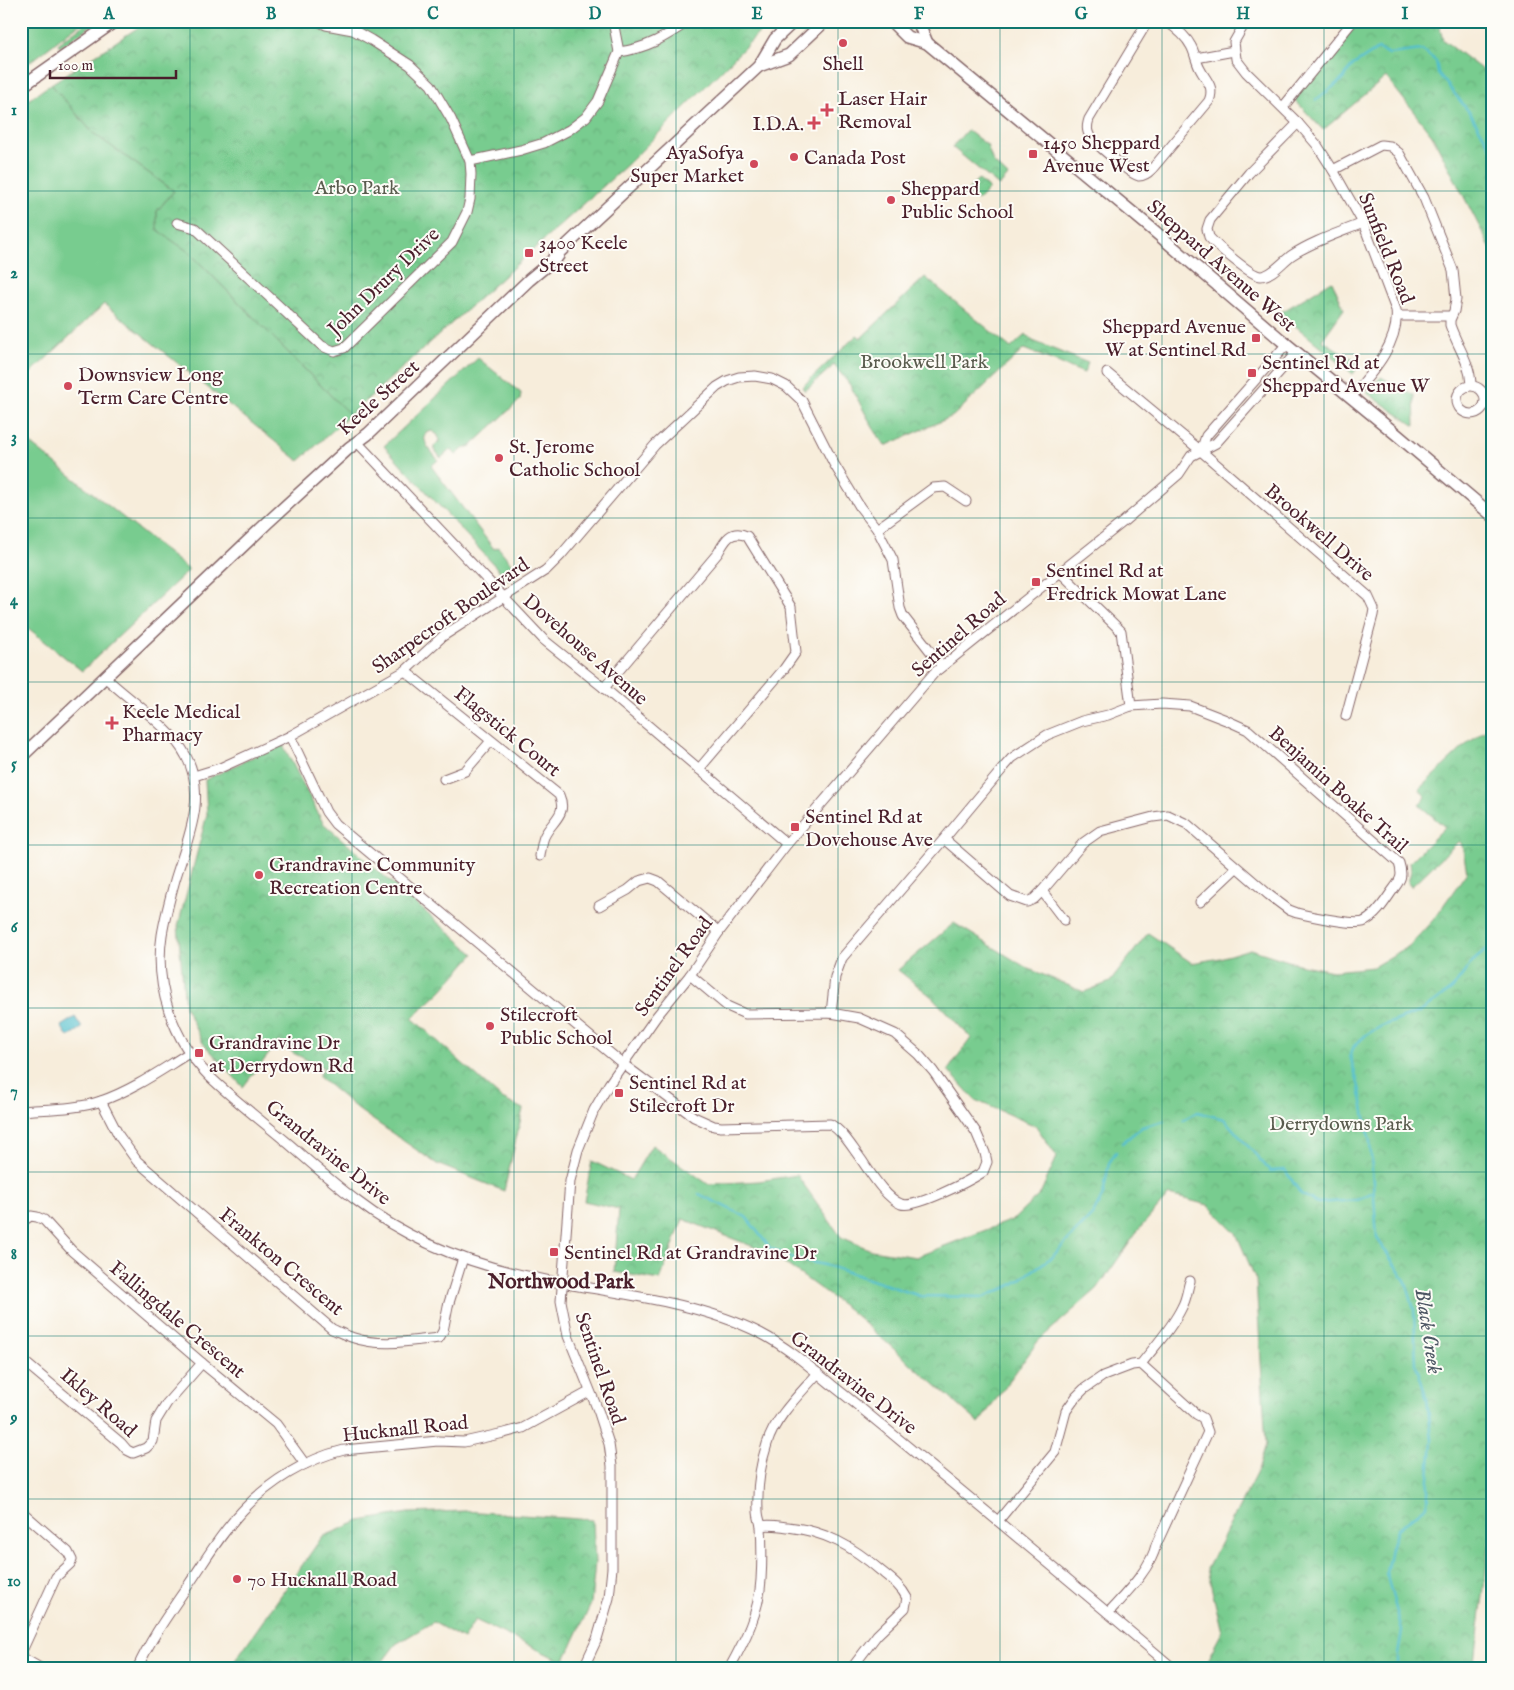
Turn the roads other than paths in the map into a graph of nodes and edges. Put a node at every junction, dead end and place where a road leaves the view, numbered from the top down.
1 (318, 21) edge
2 (613, 21) edge
3 (689, 21) edge
4 (794, 21) edge
5 (825, 21) edge
6 (891, 21) edge
7 (918, 21) edge
8 (1148, 21) edge
9 (1166, 21) edge
10 (1246, 21) edge
11 (1353, 21) edge
12 (114, 23) edge
13 (354, 26) edge
14 (927, 43) junction
15 (1234, 51) junction
16 (619, 52) junction
17 (1196, 58) junction
18 (760, 66) junction
19 (21, 87) edge
20 (1283, 107) junction
21 (1298, 123) junction
22 (470, 161) junction
23 (1333, 170) junction
24 (177, 223) dead end
25 (1362, 224) junction
26 (1397, 316) junction
27 (1451, 316) junction
28 (1286, 345) junction
29 (1296, 353) junction
30 (1107, 374) dead end
31 (1471, 384) dead end
32 (1351, 397) junction
33 (357, 442) junction
34 (1201, 451) junction
35 (966, 501) dead end
36 (1491, 510) edge
37 (877, 529) junction
38 (1060, 571) junction
39 (502, 598) junction
40 (942, 666) junction
41 (405, 671) junction
42 (106, 678) junction
43 (604, 688) junction
44 (1131, 706) junction
45 (1346, 716) dead end
46 (290, 736) junction
47 (491, 741) junction
48 (21, 757) edge
49 (699, 768) junction
50 (194, 776) junction
51 (444, 779) dead end
52 (944, 839) junction
53 (787, 844) junction
54 (540, 856) dead end
55 (1236, 868) junction
56 (1042, 891) junction
57 (1200, 902) dead end
58 (599, 906) dead end
59 (1064, 920) dead end
60 (719, 932) junction
61 (690, 975) junction
62 (831, 1013) junction
63 (189, 1053) junction
64 (623, 1064) junction
65 (101, 1102) junction
66 (21, 1111) edge
67 (21, 1222) edge
68 (463, 1258) junction
69 (1190, 1281) dead end
70 (562, 1282) junction
71 (21, 1359) edge
72 (202, 1363) junction
73 (1141, 1364) junction
74 (818, 1373) junction
75 (589, 1392) junction
76 (305, 1464) junction
77 (21, 1511) edge
78 (998, 1521) junction
79 (761, 1526) junction
80 (1108, 1613) junction
81 (21, 1652) edge
82 (21, 1657) edge
83 (42, 1669) edge
84 (137, 1669) edge
85 (584, 1669) edge
86 (729, 1669) edge
87 (851, 1669) edge
88 (1174, 1669) edge

1 - 13 street, John Drury Drive
2 - 16 street
3 - 16 street
4 - 18 main road
5 - 18 main road
6 - 14 main road, Sheppard Avenue West
7 - 14 main road, Sheppard Avenue West
8 - 17 street
9 - 17 street
10 - 15 street
11 - 20 street
12 - 19 main road
13 - 22 street, John Drury Drive
14 - 28 main road, Sheppard Avenue West
15 - 17 street
15 - 20 street, Sunfield Road
16 - 22 street
18 - 33 main road, Keele Street
20 - 21 street, Sunfield Road
21 - 23 street, Sunfield Road
21 - 25 street
22 - 24 street, John Drury Drive
23 - 25 street, Sunfield Road
23 - 27 street
25 - 26 street, Sunfield Road
26 - 27 street
26 - 32 street, Sunfield Road
27 - 31 street
28 - 29 main road, Sheppard Avenue West
28 - 34 street, Sentinel Road
29 - 32 main road, Sheppard Avenue West
29 - 34 street, Sentinel Road
30 - 34 street, Brookwell Drive
32 - 36 main road, Sheppard Avenue West
33 - 39 street, Dovehouse Avenue
33 - 42 main road, Keele Street
34 - 38 street, Sentinel Road
34 - 45 street, Brookwell Drive
35 - 37 street
37 - 39 street, Sharpecroft Boulevard
37 - 40 street, Sharpecroft Boulevard
38 - 40 street, Sentinel Road
38 - 44 street
39 - 41 street, Sharpecroft Boulevard
39 - 43 street, Dovehouse Avenue
40 - 53 street, Sentinel Road
41 - 46 street, Sharpecroft Boulevard
41 - 47 street, Flagstick Court
42 - 48 main road, Keele Street
42 - 50 street, Grandravine Drive
43 - 49 street, Dovehouse Avenue
43 - 49 street
44 - 52 street, Benjamin Boake Trail
44 - 55 street, Benjamin Boake Trail
46 - 50 street, Sharpecroft Boulevard
46 - 64 street
47 - 51 street
47 - 54 street, Flagstick Court
49 - 53 street, Dovehouse Avenue
50 - 63 street, Grandravine Drive
52 - 56 street, Benjamin Boake Trail
52 - 62 street, Benjamin Boake Trail
53 - 60 street, Sentinel Road
55 - 56 street, Benjamin Boake Trail
55 - 57 street
56 - 59 street
58 - 60 street
60 - 61 street, Sentinel Road
61 - 62 street
61 - 64 street, Sentinel Road
62 - 64 street
63 - 65 street
63 - 68 street, Grandravine Drive
64 - 70 street, Sentinel Road
65 - 66 street
65 - 68 street, Frankton Crescent
67 - 72 street, Fallingdale Crescent
68 - 70 street, Grandravine Drive
69 - 73 street
70 - 74 street, Grandravine Drive
70 - 75 street, Sentinel Road
71 - 72 street, Ikley Road
72 - 76 street, Fallingdale Crescent
73 - 78 street
73 - 80 street
74 - 78 street, Grandravine Drive
74 - 79 street
75 - 76 street, Hucknall Road
75 - 85 street, Sentinel Road
76 - 84 street, Hucknall Road
77 - 81 street
78 - 80 street, Grandravine Drive
79 - 86 street
79 - 87 street
80 - 88 street, Grandravine Drive
82 - 83 street

